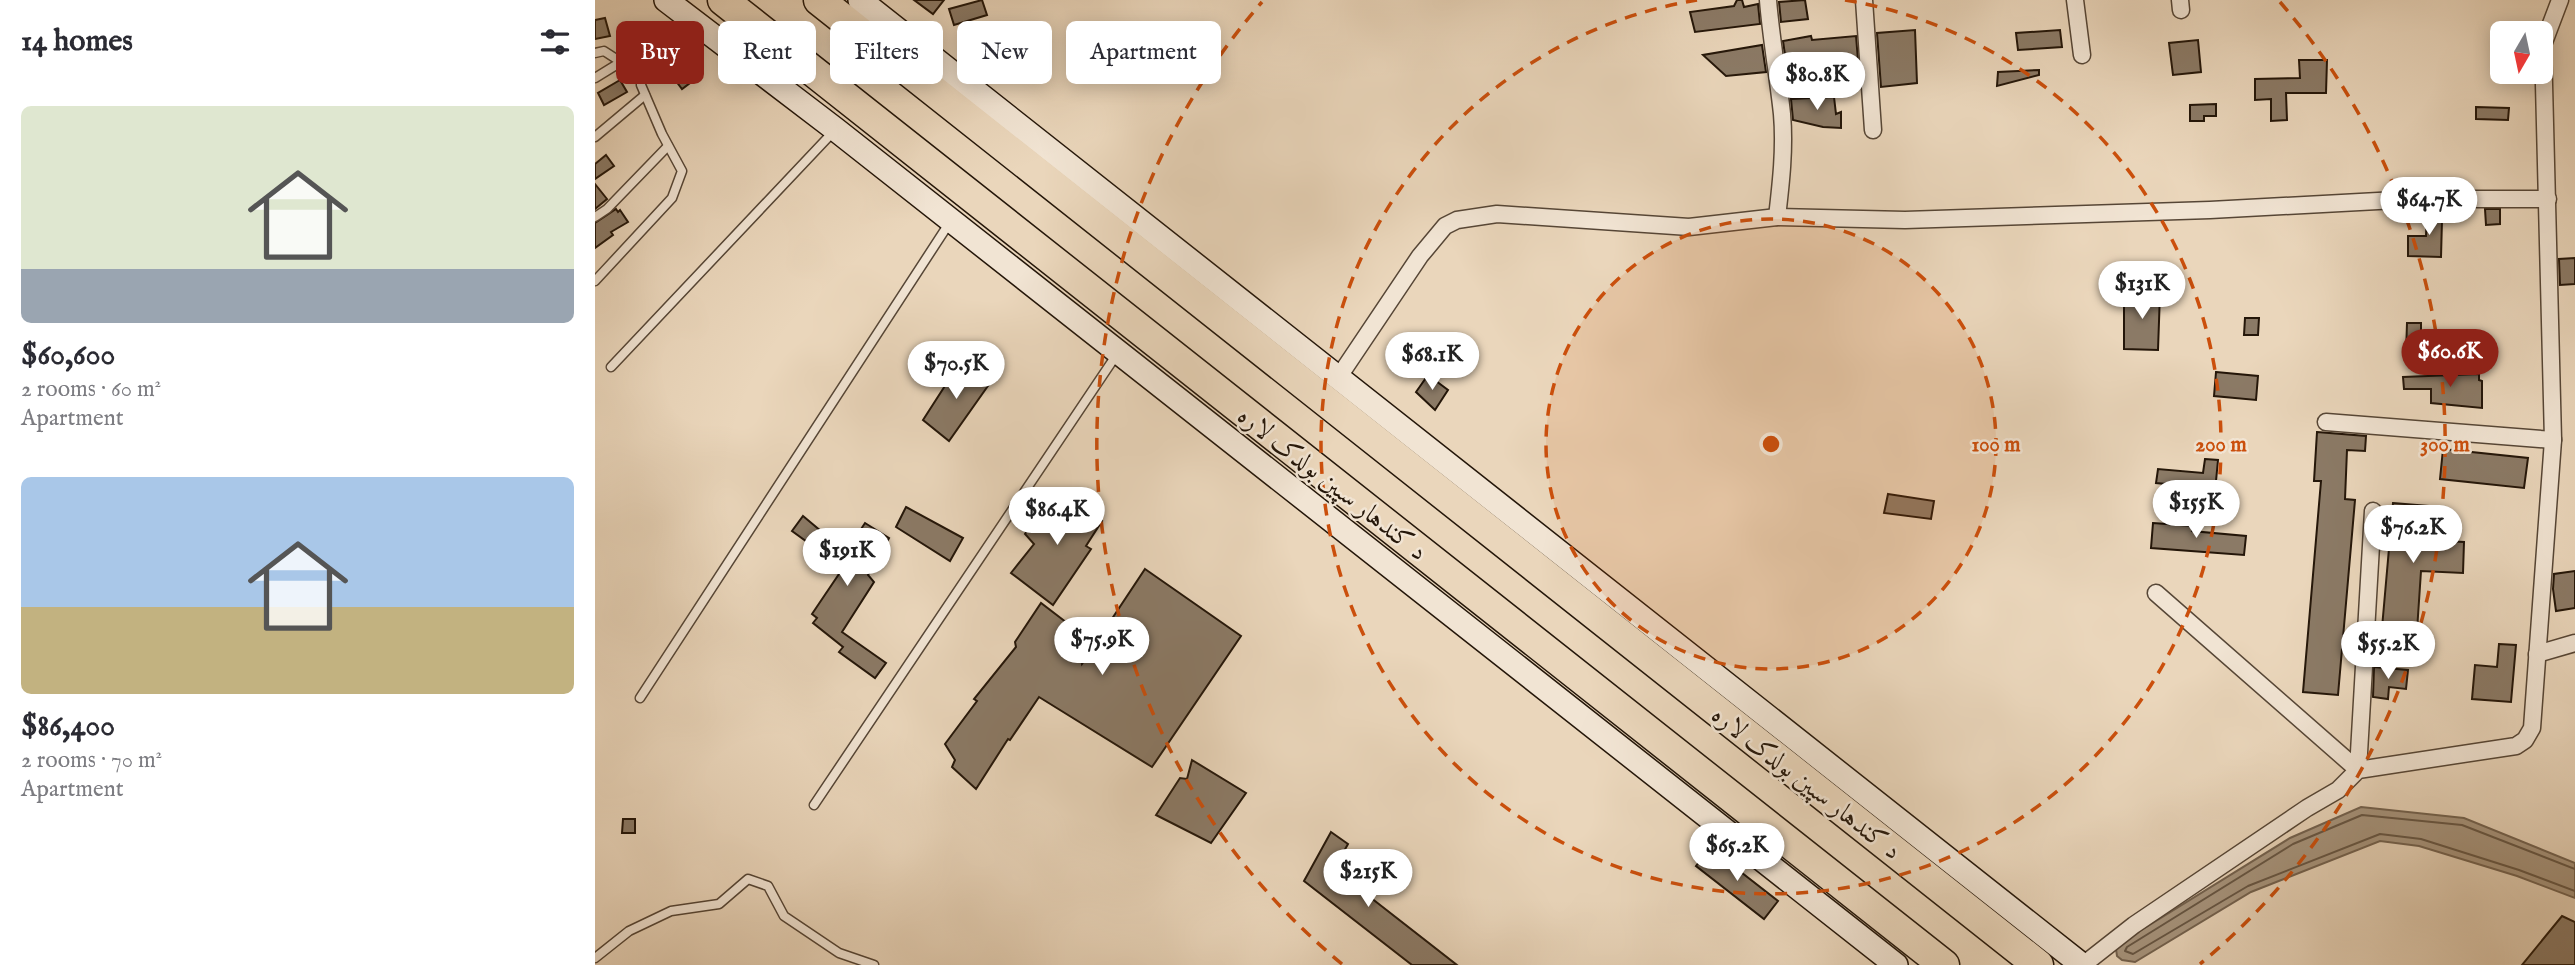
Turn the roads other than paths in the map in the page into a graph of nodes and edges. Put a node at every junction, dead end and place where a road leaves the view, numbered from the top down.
1 (666, 0) edge
2 (723, 0) edge
3 (819, 0) edge
4 (860, 0) edge
5 (1768, 0) edge
6 (1864, 0) edge
7 (2075, 0) edge
8 (2560, 0) edge
9 (692, 21) edge
10 (704, 30) edge
11 (595, 52) edge
12 (2082, 55) dead end
13 (616, 59) edge
14 (616, 65) edge
15 (595, 78) edge
16 (641, 84) edge
17 (645, 95) junction
18 (835, 129) junction
19 (1873, 130) dead end
20 (595, 137) edge
21 (669, 146) junction
22 (2548, 199) junction
23 (595, 217) edge
24 (1777, 217) junction
25 (951, 220) junction
26 (595, 281) edge
27 (1119, 352) junction
28 (611, 367) dead end
29 (1338, 378) junction
30 (2326, 422) dead end
31 (2553, 440) junction
32 (2373, 511) dead end
33 (2156, 593) dead end
34 (2575, 643) edge
35 (2537, 654) junction
36 (640, 698) dead end
37 (2358, 770) junction
38 (814, 805) dead end
39 (595, 958) edge
40 (874, 965) edge
41 (1896, 965) edge
42 (1944, 965) edge
43 (2039, 965) edge
44 (2082, 965) edge

1 - 9 street
2 - 42 highway, د کندهار سپین بولدک لاره
3 - 43 highway, د کندهار سپین بولدک لاره
4 - 29 street
5 - 24 street
6 - 19 street
7 - 12 street
8 - 22 street
10 - 18 street
11 - 13 lane
14 - 15 lane
16 - 17 lane
17 - 20 lane
17 - 21 lane
18 - 25 street
18 - 28 lane
21 - 23 lane
21 - 26 lane
22 - 24 street
22 - 31 street
24 - 29 street
25 - 27 street
25 - 36 lane
27 - 38 lane
27 - 41 street
29 - 44 street
30 - 31 street
31 - 35 street
32 - 37 street
33 - 37 street
34 - 35 street
35 - 37 street
37 - 44 street
39 - 40 lane

